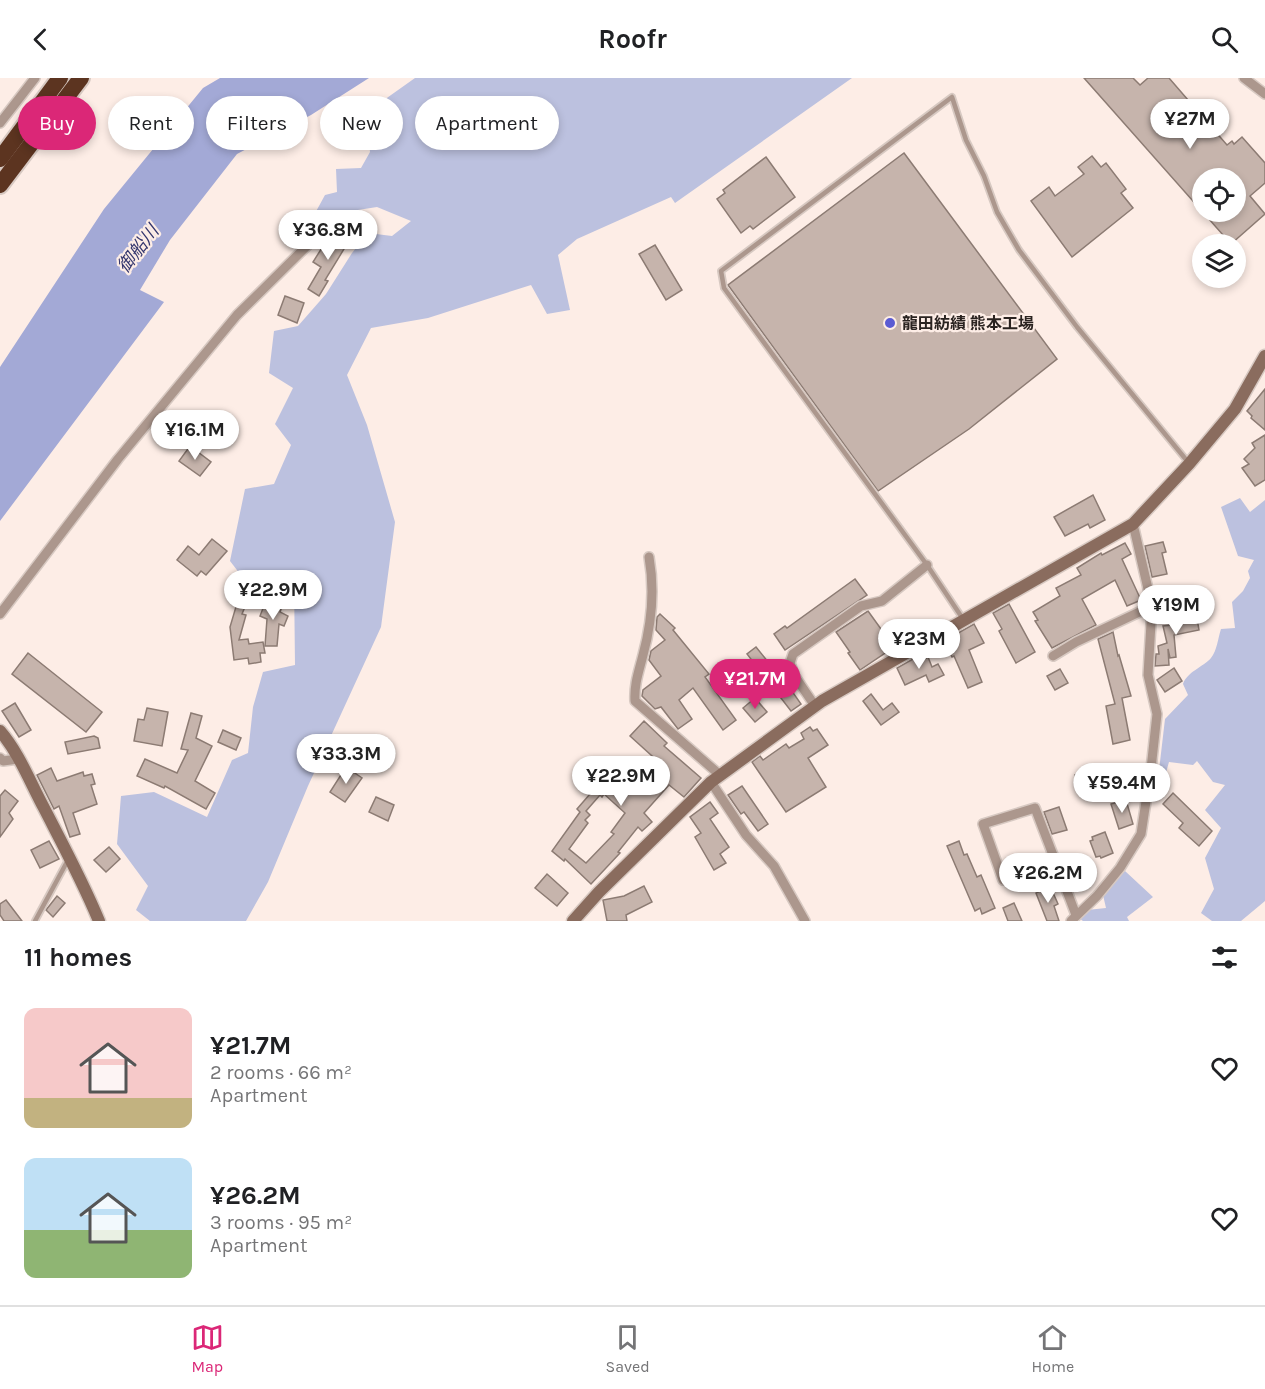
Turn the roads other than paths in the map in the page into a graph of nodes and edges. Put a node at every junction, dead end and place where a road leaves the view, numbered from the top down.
1 (35, 78) edge
2 (60, 78) edge
3 (81, 78) edge
4 (1244, 78) edge
5 (1265, 94) edge
6 (0, 123) edge
7 (0, 159) edge
8 (0, 185) edge
9 (321, 232) dead end
10 (1265, 356) edge
11 (1189, 464) junction
12 (1133, 524) junction
13 (648, 557) dead end
14 (927, 565) junction
15 (1152, 606) junction
16 (0, 614) edge
17 (964, 621) junction
18 (1053, 656) dead end
19 (815, 706) junction
20 (0, 731) edge
21 (0, 758) edge
22 (18, 759) junction
23 (716, 778) junction
24 (69, 858) junction
25 (1003, 880) dead end
26 (1074, 918) edge
27 (35, 921) edge
28 (99, 921) edge
29 (573, 921) edge
30 (805, 921) edge

1 - 6 street
2 - 7 highway
3 - 8 highway
4 - 5 street
9 - 16 street
10 - 11 street
11 - 12 street
11 - 14 lane
12 - 15 street
12 - 17 street
13 - 23 street
14 - 17 lane
14 - 19 street
15 - 18 street
15 - 26 street
17 - 19 street
19 - 23 street
20 - 22 street
21 - 22 street
22 - 24 street
23 - 29 street
23 - 30 street
24 - 27 lane
24 - 28 street
25 - 26 street

